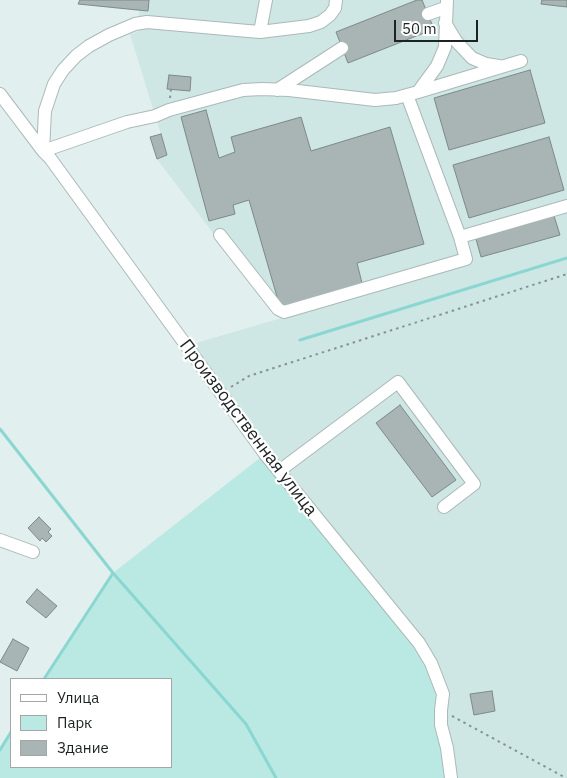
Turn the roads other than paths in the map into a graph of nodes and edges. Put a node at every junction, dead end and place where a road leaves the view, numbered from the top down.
1 (266, 0) edge
2 (336, 0) edge
3 (446, 4) edge
4 (428, 14) dead end
5 (446, 23) junction
6 (260, 32) junction
7 (342, 48) dead end
8 (522, 61) dead end
9 (504, 66) junction
10 (277, 90) junction
11 (412, 93) junction
12 (0, 94) edge
13 (43, 151) junction
14 (567, 206) edge
15 (220, 235) dead end
16 (460, 237) junction
17 (279, 471) junction
18 (444, 506) dead end
19 (0, 540) edge
20 (33, 552) dead end
21 (451, 778) edge

1 - 6 street
2 - 6 street
3 - 4 street
3 - 5 street
5 - 9 street
5 - 11 street
6 - 13 street
7 - 10 street
8 - 9 street
9 - 11 street
10 - 11 street
10 - 13 street
11 - 16 street
12 - 13 street, Производственная улица
13 - 17 street, Производственная улица
14 - 16 street
15 - 16 street
17 - 18 street
17 - 21 street, Производственная улица
19 - 20 street

